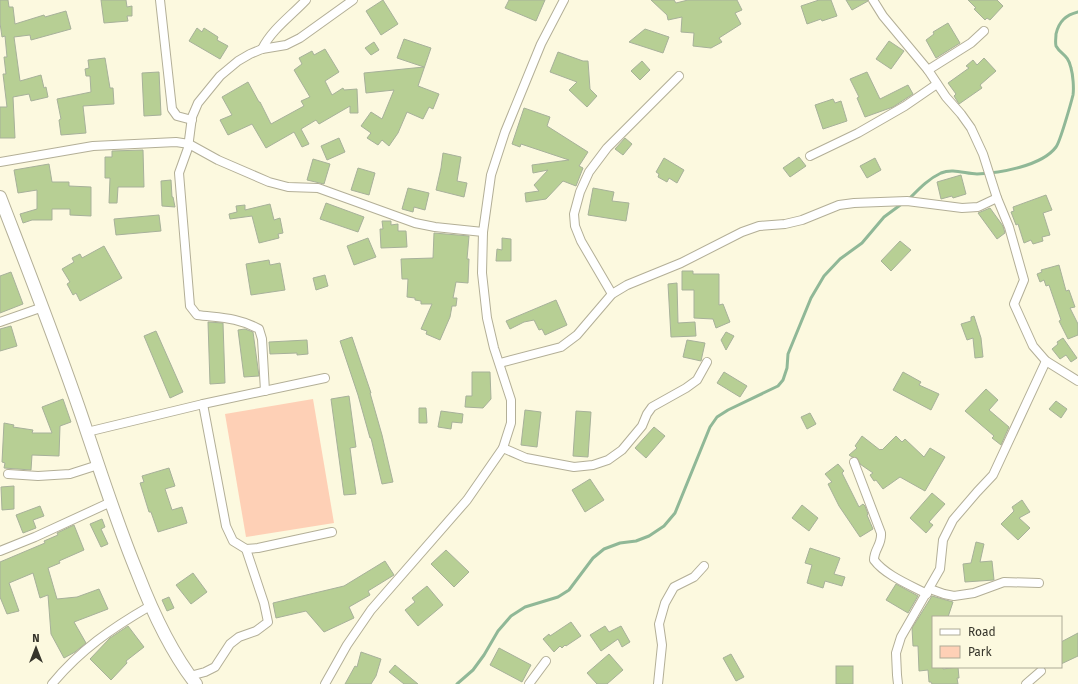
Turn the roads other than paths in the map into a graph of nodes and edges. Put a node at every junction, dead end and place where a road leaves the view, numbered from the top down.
1 (160, 0) edge
2 (306, 0) edge
3 (353, 0) edge
4 (564, 0) edge
5 (873, 0) edge
6 (984, 31) dead end
7 (262, 49) junction
8 (928, 70) junction
9 (679, 76) dead end
10 (937, 84) junction
11 (192, 120) junction
12 (189, 144) junction
13 (810, 156) dead end
14 (0, 162) edge
15 (0, 197) edge
16 (997, 198) junction
17 (483, 232) junction
18 (612, 294) junction
19 (43, 307) junction
20 (0, 322) edge
21 (1046, 360) junction
22 (707, 362) dead end
23 (500, 364) junction
24 (325, 378) dead end
25 (1078, 381) edge
26 (266, 391) junction
27 (203, 404) junction
28 (87, 432) junction
29 (503, 448) junction
30 (854, 462) dead end
31 (98, 465) junction
32 (8, 474) dead end
33 (111, 502) junction
34 (332, 532) dead end
35 (246, 549) junction
36 (0, 551) edge
37 (704, 566) dead end
38 (1039, 583) dead end
39 (928, 591) junction
40 (150, 606) junction
41 (546, 661) dead end
42 (1041, 671) dead end
43 (193, 680) edge
44 (52, 684) edge
45 (324, 684) edge
46 (529, 684) edge
47 (658, 684) edge
48 (898, 684) edge
49 (1026, 684) edge

1 - 11 street
2 - 7 street
3 - 7 street
4 - 17 street
5 - 8 street
6 - 8 street
7 - 11 street
8 - 10 street
9 - 18 street
10 - 13 street
10 - 16 street
11 - 12 street
12 - 14 street
12 - 17 street
12 - 26 street
15 - 19 street
16 - 18 street
16 - 21 street
17 - 23 street
18 - 23 street
19 - 20 street
19 - 28 street
21 - 25 street
21 - 39 street
22 - 29 street
23 - 29 street
24 - 26 street
26 - 27 street
27 - 28 street
27 - 35 street
28 - 31 street
29 - 45 street
30 - 39 street
31 - 32 street
31 - 33 street
33 - 36 street
33 - 40 street
34 - 35 street
35 - 43 street
37 - 47 street
38 - 39 street
39 - 48 street
40 - 43 street
40 - 44 street
41 - 46 street
42 - 49 street

